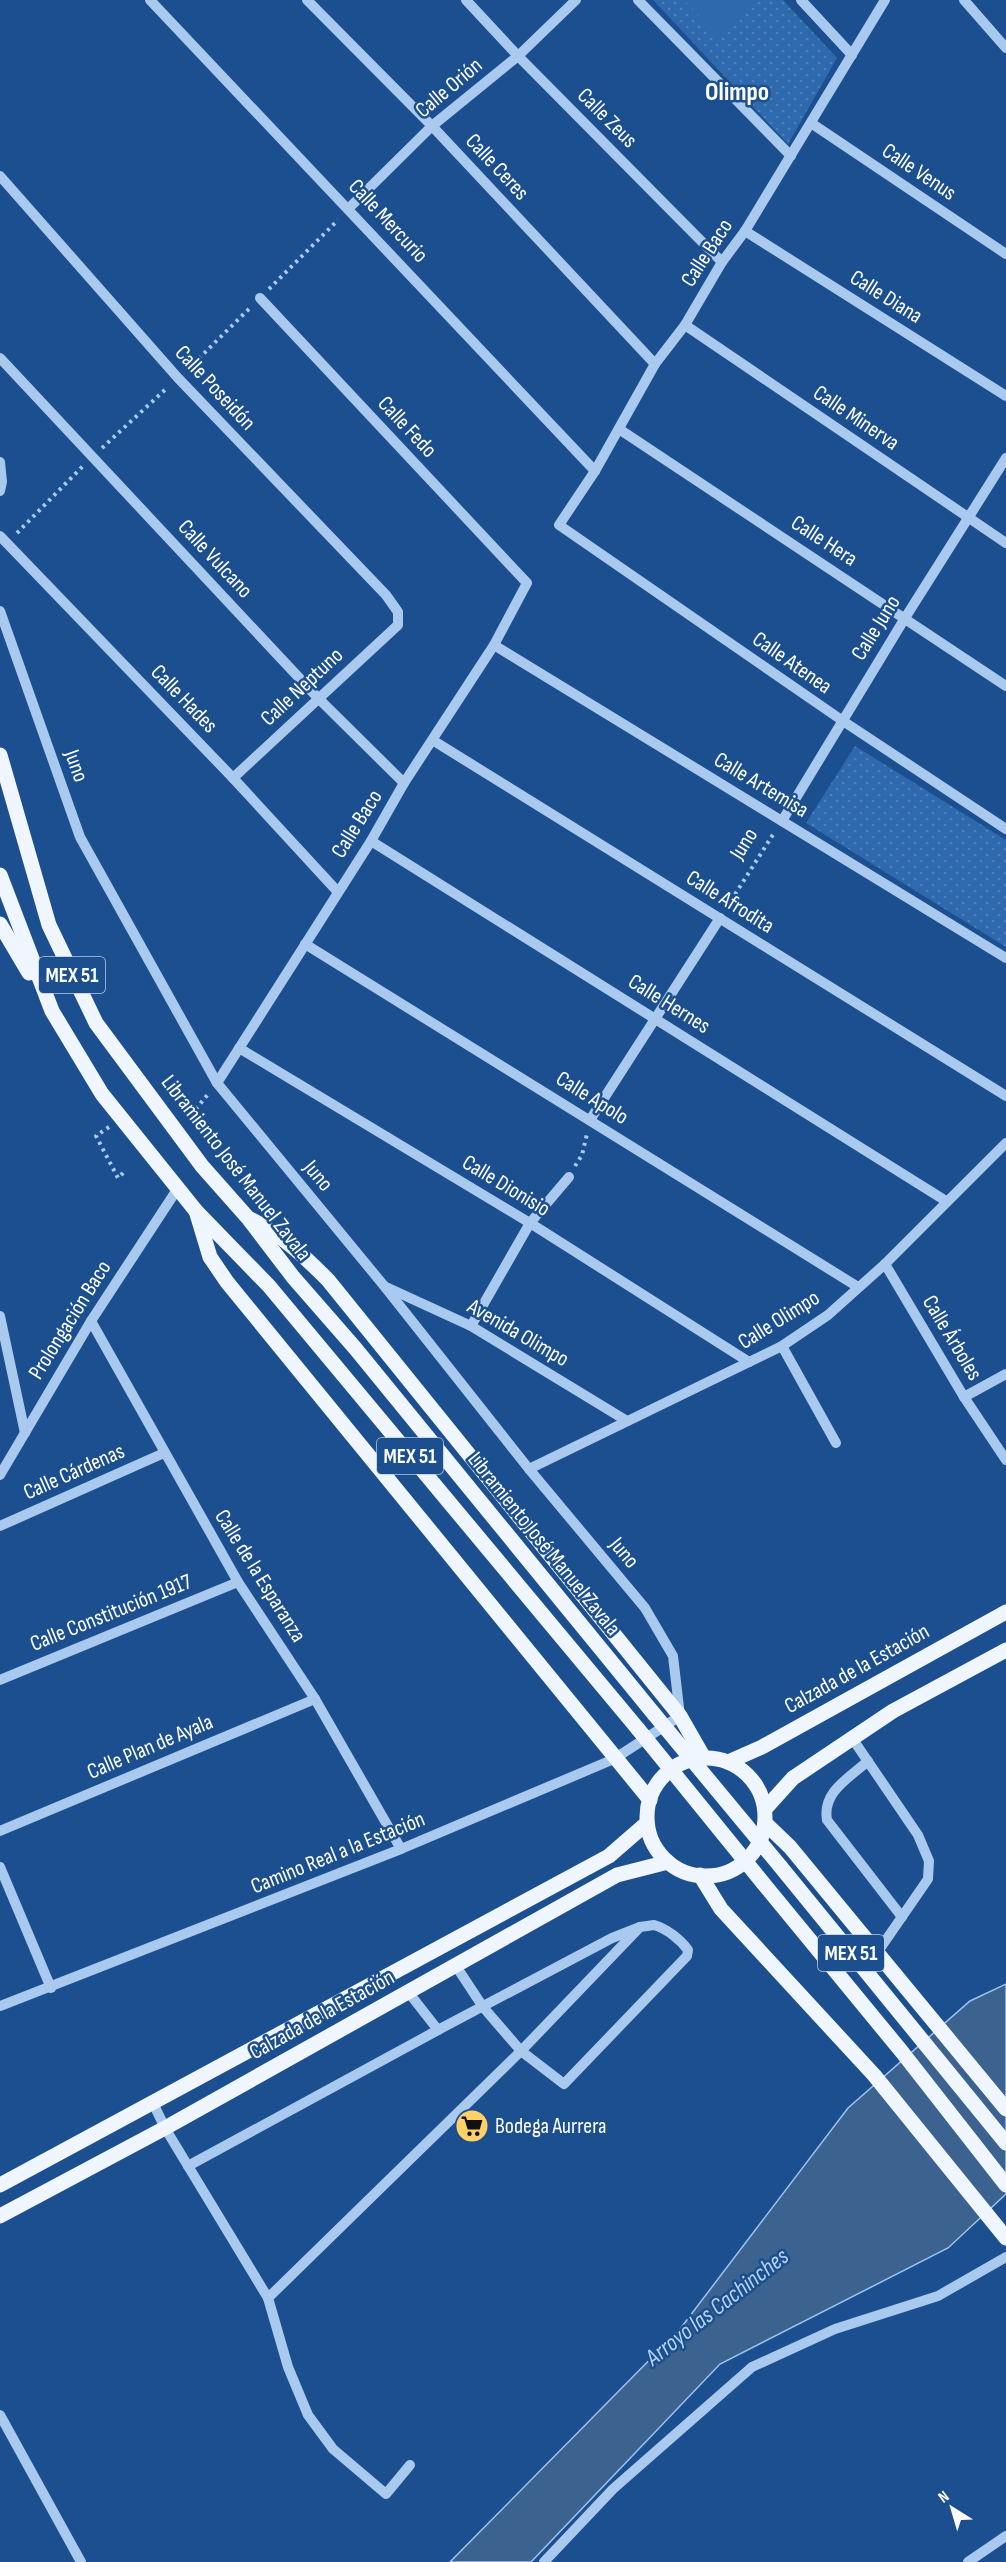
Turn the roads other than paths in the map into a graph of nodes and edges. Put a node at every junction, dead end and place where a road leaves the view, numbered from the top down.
1 (150, 0) edge
2 (307, 0) edge
3 (466, 0) edge
4 (576, 0) edge
5 (638, 0) edge
6 (801, 0) edge
7 (885, 0) edge
8 (964, 0) edge
9 (1006, 48) edge
10 (852, 54) junction
11 (518, 56) junction
12 (811, 123) junction
13 (432, 126) junction
14 (791, 156) junction
15 (0, 176) edge
16 (349, 208) junction
17 (746, 231) junction
18 (1006, 254) edge
19 (722, 262) junction
20 (260, 298) dead end
21 (685, 325) junction
22 (0, 358) edge
23 (655, 364) junction
24 (1006, 396) edge
25 (619, 429) junction
26 (1006, 458) edge
27 (0, 462) edge
28 (595, 471) junction
29 (0, 491) edge
30 (969, 518) junction
31 (559, 525) joint
32 (0, 536) edge
33 (1006, 543) edge
34 (527, 583) joint
35 (0, 611) edge
36 (905, 618) junction
37 (398, 625) joint
38 (494, 645) junction
39 (1006, 686) edge
40 (318, 698) junction
41 (843, 721) junction
42 (434, 741) junction
43 (0, 755) edge
44 (233, 778) junction
45 (404, 783) junction
46 (782, 820) junction
47 (1006, 829) edge
48 (371, 841) junction
49 (0, 875) edge
50 (337, 891) junction
51 (720, 918) junction
52 (0, 924) edge
53 (305, 944) junction
54 (1006, 958) edge
55 (52, 1011) junction
56 (655, 1018) junction
57 (239, 1048) junction
58 (217, 1083) junction
59 (1006, 1096) edge
60 (590, 1120) junction
61 (1006, 1143) edge
62 (569, 1177) road end
63 (177, 1188) junction
64 (946, 1201) junction
65 (196, 1211) junction
66 (248, 1218) junction
67 (530, 1223) junction
68 (885, 1264) junction
69 (385, 1287) junction
70 (858, 1287) junction
71 (0, 1316) edge
72 (91, 1321) junction
73 (471, 1326) junction
74 (782, 1346) junction
75 (749, 1362) junction
76 (1006, 1374) edge
77 (964, 1397) junction
78 (627, 1421) junction
79 (25, 1433) junction
80 (836, 1443) dead end
81 (164, 1453) junction
82 (1006, 1460) edge
83 (530, 1470) junction
84 (0, 1475) edge
85 (0, 1526) edge
86 (238, 1582) junction
87 (1006, 1612) edge
88 (1006, 1650) edge
89 (0, 1680) edge
90 (315, 1699) junction
91 (680, 1716) junction
92 (852, 1738) junction
93 (704, 1758) junction
94 (615, 1759) junction
95 (868, 1761) junction
96 (728, 1762) junction
97 (650, 1800) junction
98 (765, 1816) junction
99 (647, 1823) junction
100 (0, 1831) edge
101 (401, 1849) junction
102 (668, 1862) junction
103 (0, 1867) edge
104 (700, 1875) junction
105 (902, 1917) junction
106 (640, 1927) junction
107 (877, 1953) junction
108 (456, 1966) junction
109 (51, 1988) junction
110 (409, 1993) junction
111 (0, 2006) edge
112 (483, 2007) junction
113 (438, 2030) junction
114 (521, 2051) junction
115 (153, 2103) junction
116 (1006, 2109) edge
117 (165, 2128) junction
118 (1006, 2143) edge
119 (188, 2166) junction
120 (0, 2185) edge
121 (1006, 2185) edge
122 (0, 2216) edge
123 (1002, 2232) edge
124 (1006, 2257) edge
125 (268, 2298) junction
126 (0, 2415) edge
127 (410, 2465) dead end
128 (1006, 2536) edge
129 (81, 2562) edge
130 (544, 2562) edge
131 (968, 2562) edge

1 - 16 street, Calle Mercurio
2 - 13 street, Calle Ceres
3 - 11 street, Calle Zeus
4 - 11 street, Calle Orión
5 - 14 street
6 - 10 street
7 - 10 street, Calle Baco
8 - 9 street
10 - 12 street, Calle Baco
11 - 13 street, Calle Orión
11 - 19 street, Calle Zeus
12 - 14 street, Calle Baco
12 - 18 street, Calle Venus
13 - 16 street, Calle Orión
13 - 23 street, Calle Ceres
14 - 17 street, Calle Baco
15 - 37 street, Calle Poseidón
16 - 28 street, Calle Mercurio
17 - 19 street, Calle Baco
17 - 24 street, Calle Diana
19 - 21 street, Calle Baco
20 - 34 street, Calle Fedo
21 - 23 street, Calle Baco
21 - 30 street, Calle Minerva
22 - 40 street, Calle Vulcano
23 - 25 street, Calle Baco
25 - 28 street, Calle Baco
25 - 36 street, Calle Hera
26 - 30 street, Calle Juno
27 - 29 street
28 - 31 street, Calle Baco
30 - 33 street, Calle Minerva
30 - 36 street, Calle Juno
31 - 41 street, Calle Atenea
32 - 44 street, Calle Hades
34 - 38 street, Calle Baco
35 - 58 street, Juno
36 - 39 street, Calle Hera
36 - 41 street, Calle Juno
37 - 40 street, Calle Neptuno
38 - 42 street, Calle Baco
38 - 46 street, Calle Artemisa
40 - 44 street, Calle Neptuno
40 - 45 street, Calle Vulcano
41 - 46 street, Calle Juno
41 - 47 street, Calle Atenea
42 - 45 street, Calle Baco
42 - 51 street, Calle Afrodita
43 - 66 main road, Libramiento José Manuel Zavala / MEX 51
44 - 50 street, Calle Hades
45 - 48 street, Calle Baco
46 - 54 street, Calle Artemisa
48 - 50 street, Calle Baco
48 - 56 street, Calle Hernes
49 - 55 main road, Libramiento José Manuel Zavala / MEX 51
50 - 53 street, Calle Baco
51 - 56 street
51 - 59 street, Calle Afrodita
52 - 55 main road
53 - 57 street, Calle Baco
53 - 60 street, Calle Apolo
55 - 63 main road, Libramiento José Manuel Zavala / MEX 51
56 - 60 street
56 - 64 street, Calle Hernes
57 - 58 street, Calle Baco
57 - 67 street, Calle Dionisio
58 - 69 street, Juno
60 - 70 street, Calle Apolo
61 - 64 street, Calle Olimpo
62 - 67 street
63 - 65 main road, Libramiento José Manuel Zavala / MEX 51
63 - 72 street, Prolongación Baco
64 - 68 street, Calle Olimpo
65 - 94 main road
65 - 121 main road, Libramiento José Manuel Zavala / MEX 51, bridge
66 - 91 main road
66 - 118 main road, Libramiento José Manuel Zavala / MEX 51, bridge
67 - 73 street
67 - 75 street, Calle Dionisio
68 - 70 street, Calle Olimpo
68 - 77 street, Calle Árboles
69 - 73 street, Avenida Olimpo
69 - 83 street, Juno
70 - 74 street, Calle Olimpo
71 - 79 street
72 - 79 street, Prolongación Baco
72 - 81 street, Calle de la Esparanza
73 - 78 street, Avenida Olimpo
74 - 75 street, Calle Olimpo
74 - 80 street
75 - 78 street, Calle Olimpo
76 - 77 street
77 - 82 street, Calle Árboles
78 - 83 street, Calle Olimpo
79 - 84 street, Prolongación Baco
81 - 85 street, Calle Cárdenas
81 - 86 street, Calle de la Esparanza
83 - 91 street, Juno
86 - 89 street, Calle Constitución 1917
86 - 90 street, Calle de la Esparanza
87 - 96 main road, Calzada de la Estación
88 - 92 main road
90 - 100 street, Calle Plan de Ayala
90 - 101 street, Calle de la Esparanza
91 - 93 main road
91 - 94 street, Camino Real a la Estación
92 - 95 street
92 - 98 main road
93 - 96 main road
93 - 97 main road
94 - 97 main road
94 - 101 street, Camino Real a la Estación
95 - 105 street
95 - 105 street
96 - 98 main road
97 - 99 main road
98 - 104 main road
98 - 107 main road
99 - 102 main road
99 - 115 main road, Calzada de la Estación
101 - 109 street, Camino Real a la Estación
102 - 104 main road
102 - 108 main road, Calzada de la Estación
103 - 109 street
104 - 123 main road
105 - 107 street
106 - 112 street
106 - 114 street
106 - 114 street
107 - 116 main road
108 - 110 main road, Calzada de la Estación
108 - 112 street
109 - 111 street, Camino Real a la Estación
110 - 113 street
110 - 117 main road, Calzada de la Estación
112 - 113 street
112 - 114 street
113 - 119 street
114 - 125 street
115 - 117 street
115 - 120 main road, Calzada de la Estación
117 - 119 street
117 - 122 main road, Calzada de la Estación
119 - 125 street
124 - 130 street
125 - 127 street
126 - 129 street
128 - 131 street

